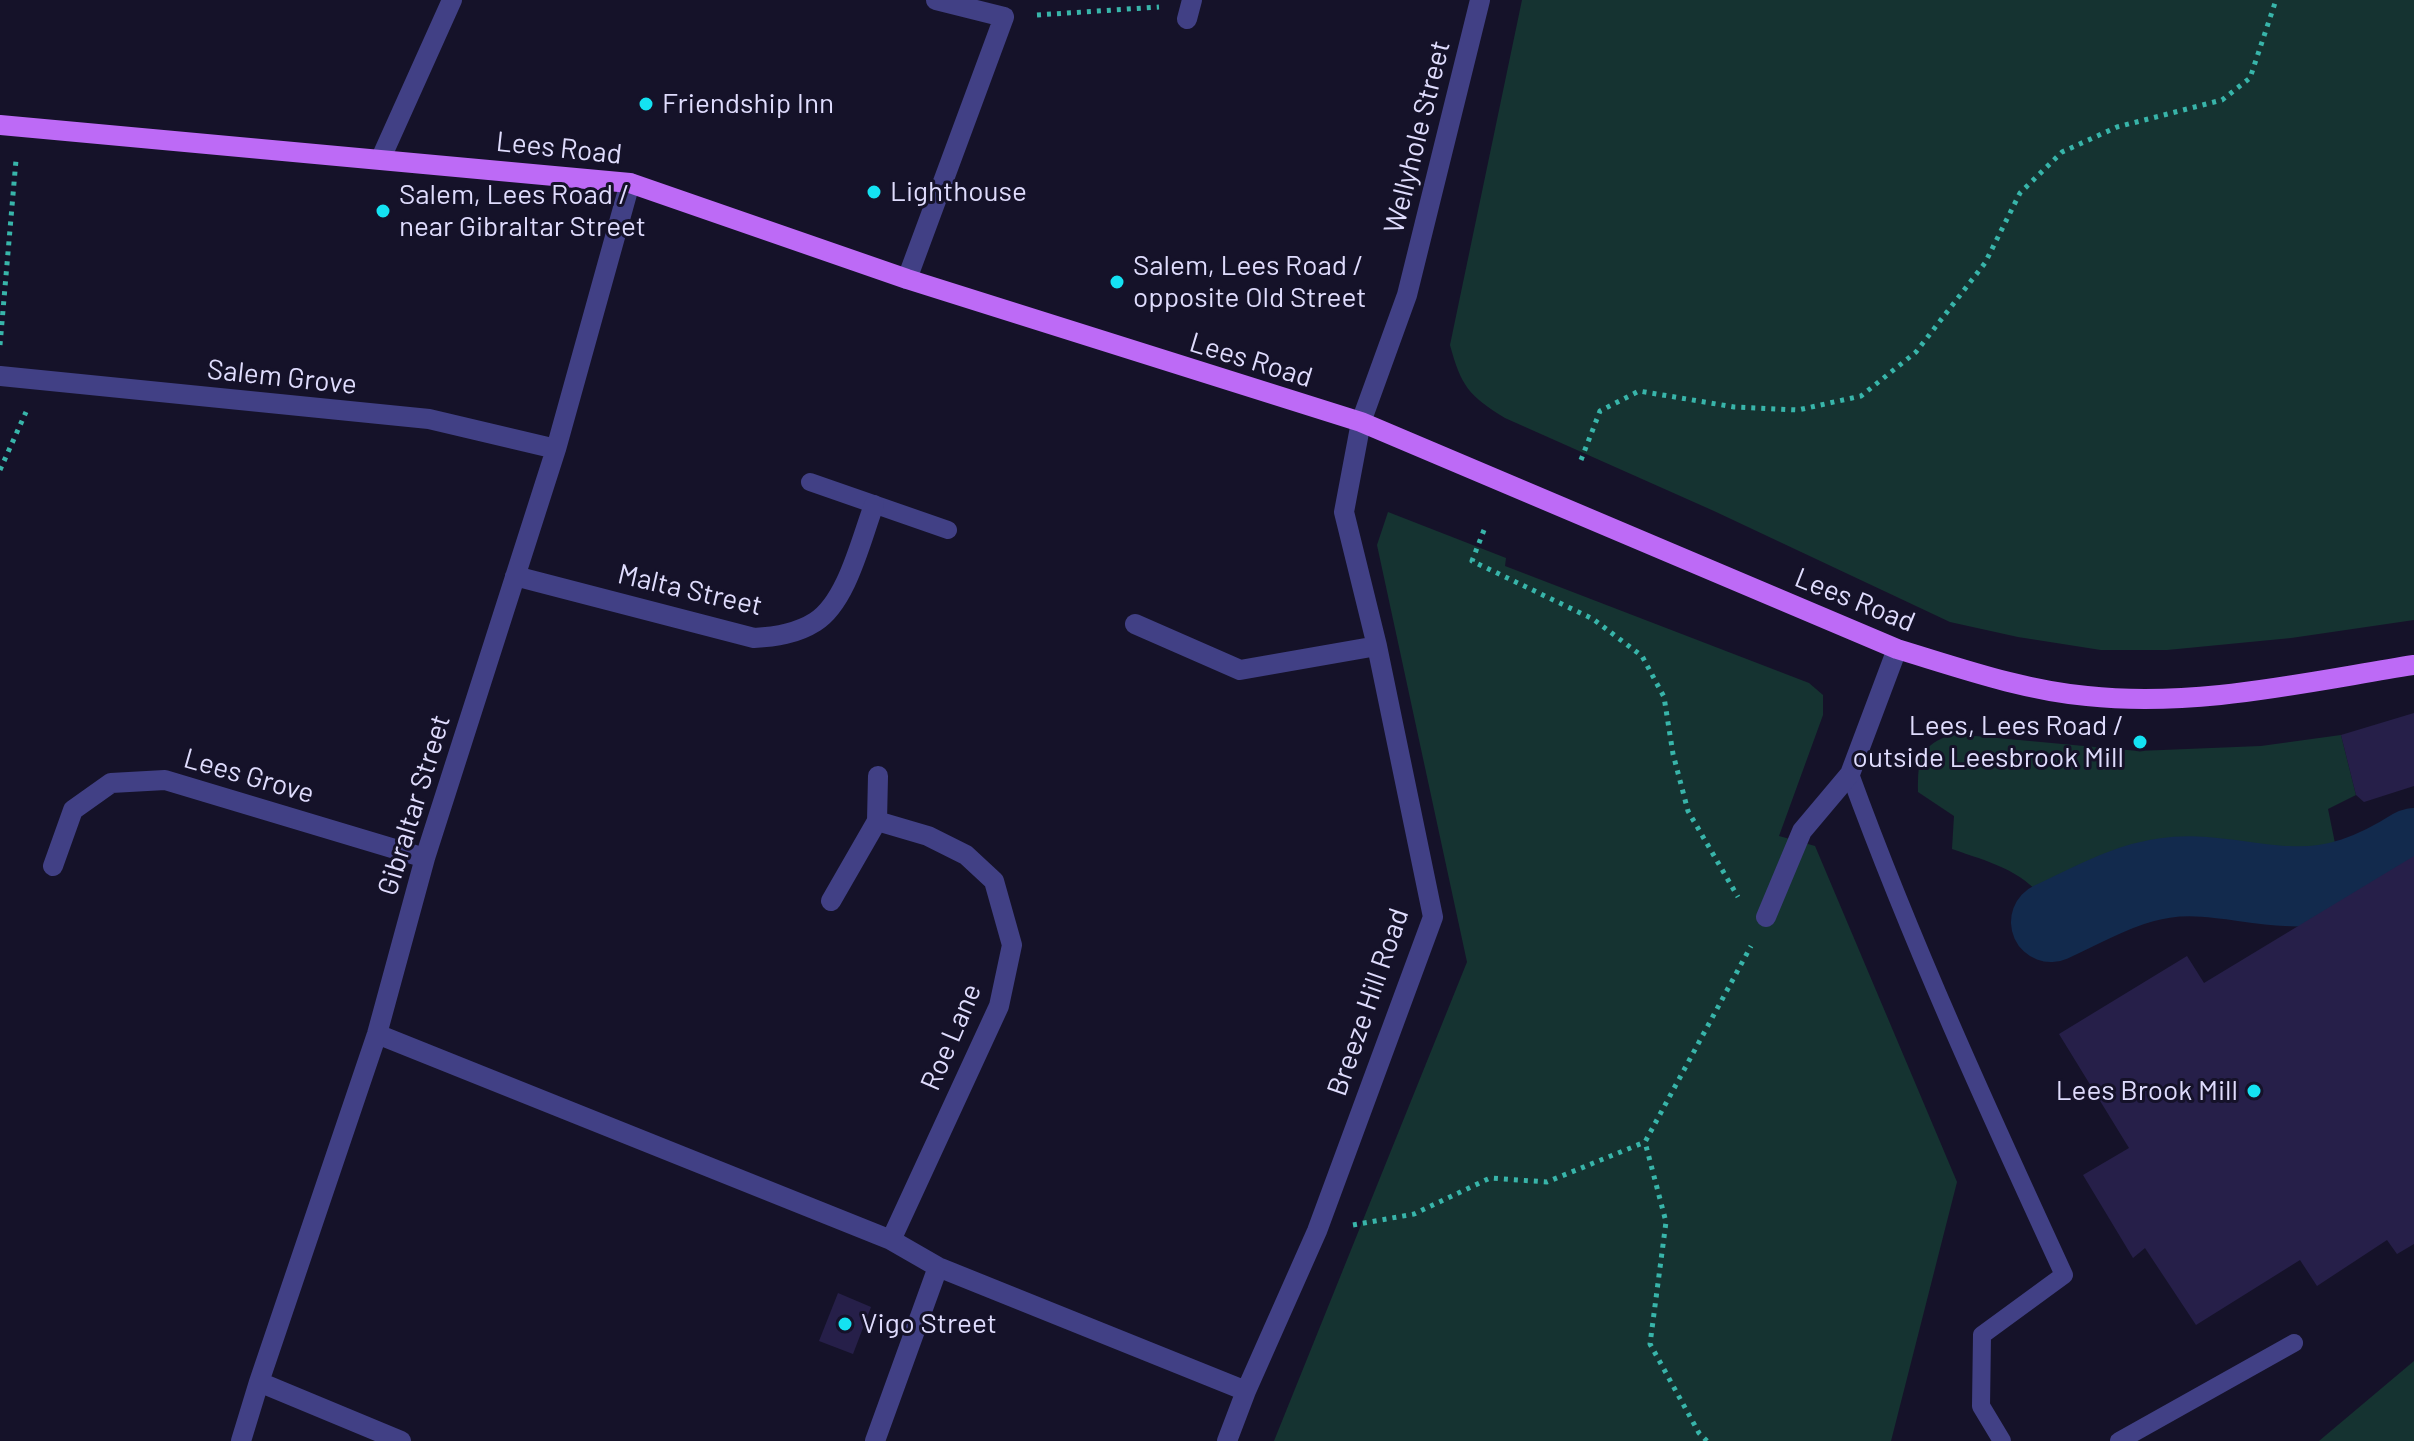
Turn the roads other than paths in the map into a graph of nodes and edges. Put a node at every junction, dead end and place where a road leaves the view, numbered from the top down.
1 (452, 0) edge
2 (936, 0) edge
3 (1480, 0) edge
4 (10, 126) edge
5 (381, 158) junction
6 (630, 183) junction
7 (907, 279) junction
8 (0, 376) edge
9 (1361, 422) junction
10 (556, 449) junction
11 (810, 482) dead end
12 (874, 505) junction
13 (948, 530) dead end
14 (515, 576) junction
15 (1135, 624) dead end
16 (1377, 646) junction
17 (1897, 649) junction
18 (2414, 665) edge
19 (1850, 774) junction
20 (878, 776) dead end
21 (877, 821) junction
22 (425, 858) junction
23 (53, 866) dead end
24 (831, 901) dead end
25 (1762, 924) road end
26 (377, 1034) junction
27 (891, 1240) junction
28 (938, 1267) junction
29 (2294, 1343) dead end
30 (259, 1382) junction
31 (1246, 1391) junction
32 (241, 1441) edge
33 (401, 1441) edge
34 (875, 1441) edge
35 (1227, 1441) edge
36 (2002, 1441) edge
37 (2119, 1441) edge

1 - 5 street
2 - 7 street
3 - 9 street, Wellyhole Street
4 - 5 main road, Lees Road
5 - 6 main road, Lees Road
6 - 7 main road, Lees Road
6 - 10 street, Gibraltar Street
7 - 9 main road, Lees Road
8 - 10 street, Salem Grove
9 - 16 street, Breeze Hill Road
9 - 17 main road, Lees Road
10 - 14 street, Gibraltar Street
11 - 12 lane
12 - 13 lane
12 - 14 street, Malta Street
14 - 22 street, Gibraltar Street
15 - 16 street
16 - 31 street, Breeze Hill Road
17 - 18 main road, Lees Road
17 - 19 street
19 - 25 street
19 - 36 lane
20 - 21 street
21 - 24 street
21 - 27 street, Roe Lane
22 - 23 street, Lees Grove
22 - 26 street, Gibraltar Street
26 - 27 street
26 - 30 street, Gibraltar Street
27 - 28 street
28 - 31 street
28 - 34 street
29 - 37 lane
30 - 32 street, Gibraltar Street
30 - 33 street
31 - 35 street, Breeze Hill Road

